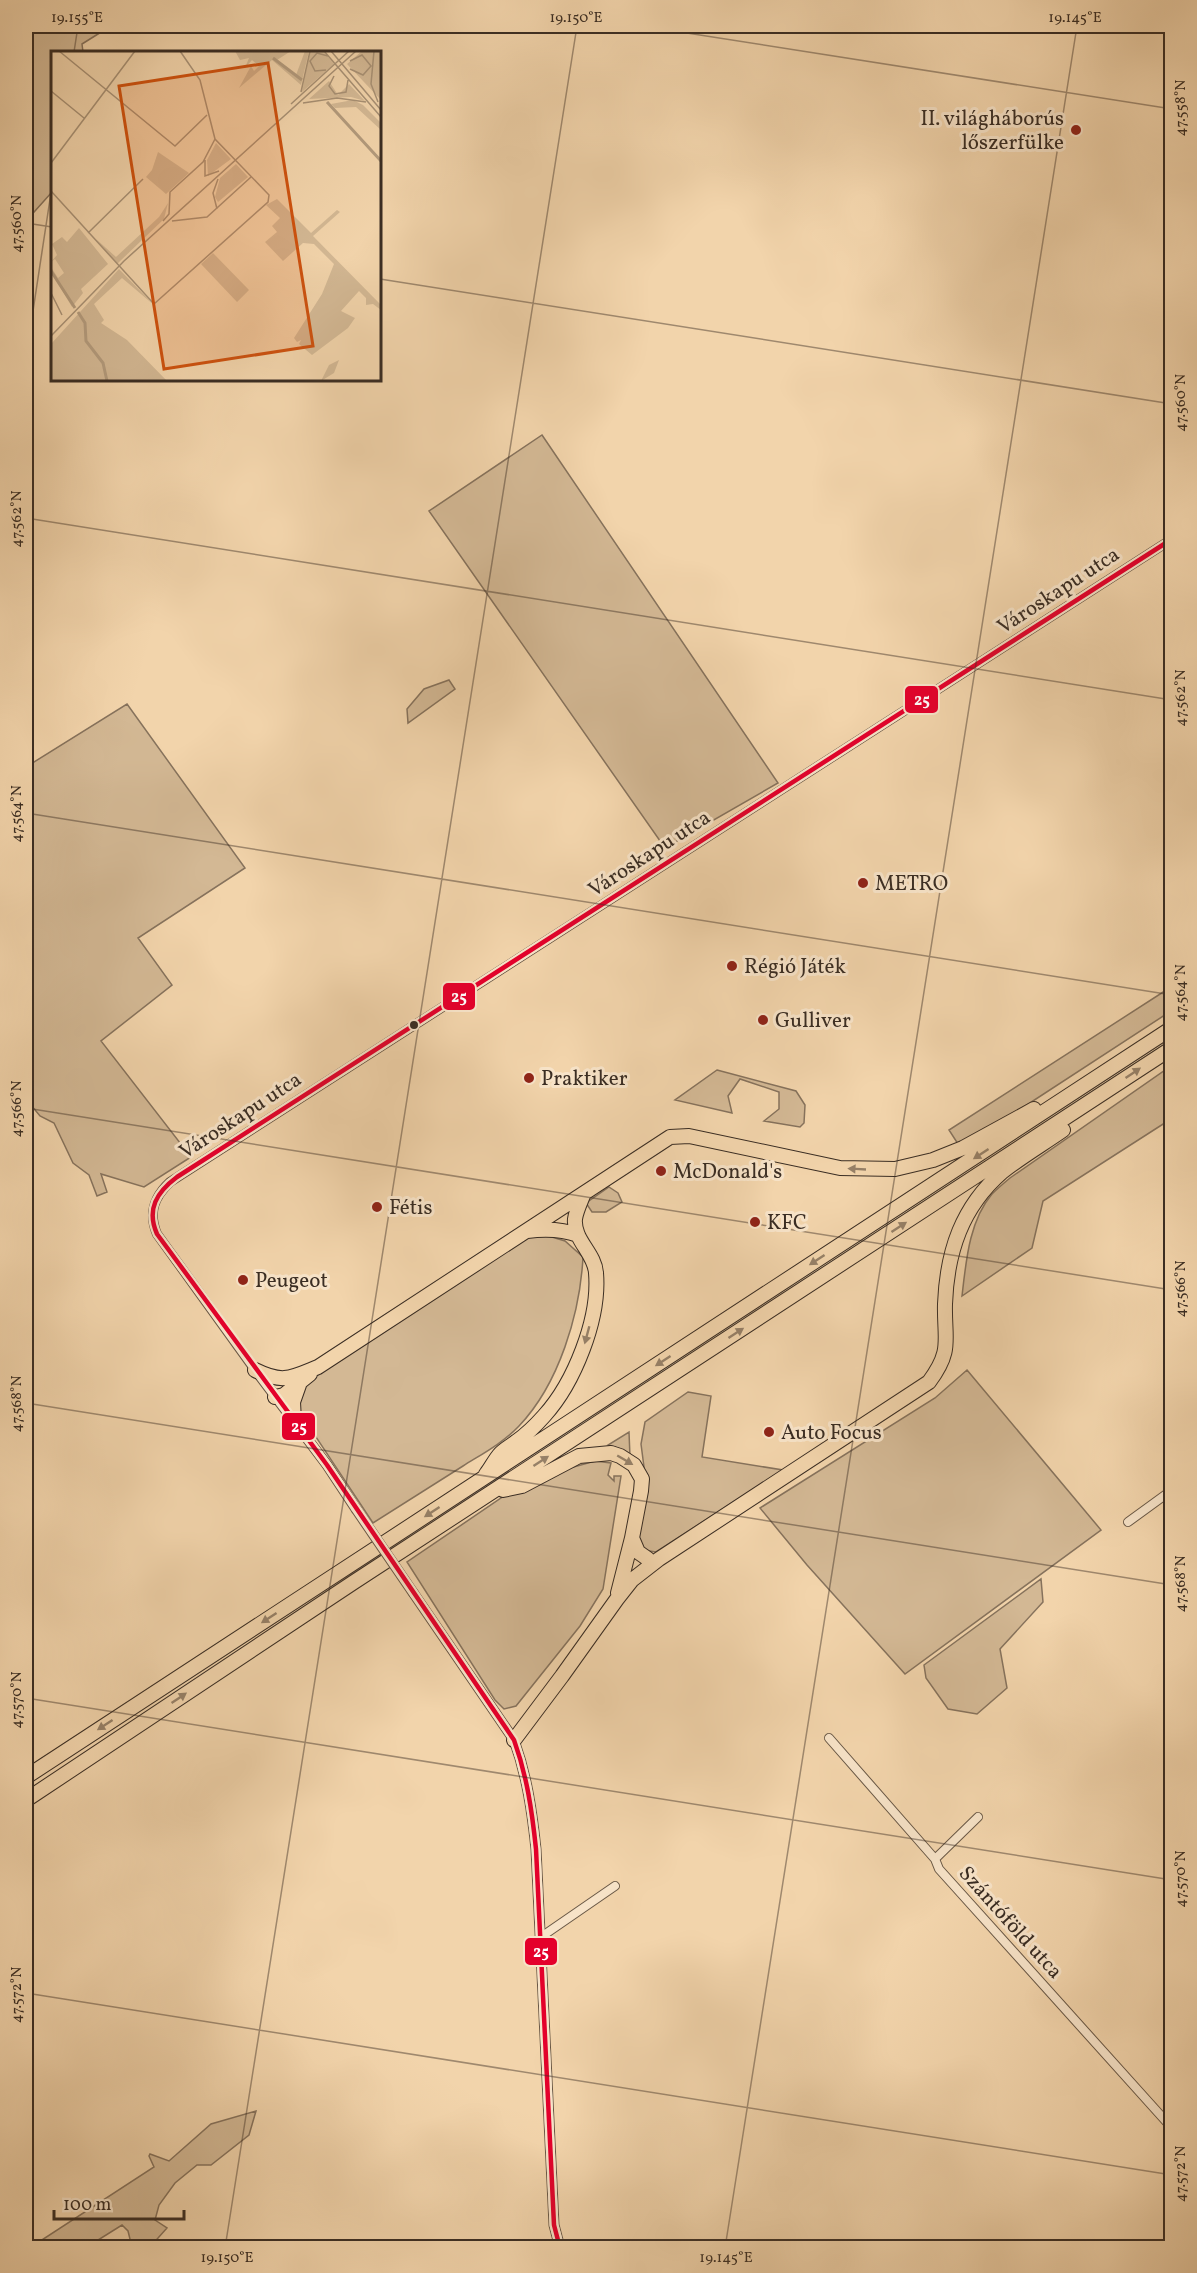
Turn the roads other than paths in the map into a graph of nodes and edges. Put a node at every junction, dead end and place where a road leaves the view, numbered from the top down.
1 (1172, 539) edge
2 (1172, 1028) edge
3 (1172, 1048) edge
4 (1100, 1076) junction
5 (1099, 1096) junction
6 (584, 1193) junction
7 (558, 1210) junction
8 (574, 1231) junction
9 (525, 1232) junction
10 (255, 1371) junction
11 (295, 1382) junction
12 (275, 1396) junction
13 (294, 1421) junction
14 (481, 1480) junction
15 (1172, 1490) edge
16 (492, 1493) junction
17 (1128, 1522) dead end
18 (632, 1538) junction
19 (654, 1559) junction
20 (624, 1572) junction
21 (616, 1599) junction
22 (829, 1738) dead end
23 (514, 1740) junction
24 (28, 1775) edge
25 (26, 1800) edge
26 (978, 1817) dead end
27 (936, 1859) junction
28 (615, 1886) dead end
29 (541, 1937) junction
30 (1172, 2128) edge
31 (560, 2247) edge

1 - 10 street, Városkapu utca
2 - 4 highway
5 -> 3 highway
4 -> 6 highway
4 -> 14 highway
16 -> 5 highway
5 - 19 highway
6 - 7 highway
6 - 8 highway
7 - 8 highway
7 - 9 highway
8 - 9 highway
8 -> 14 highway
9 - 11 highway
10 - 11 highway
10 - 12 street
11 - 12 highway
11 - 13 highway
12 - 13 street
13 - 23 street, bridge
14 -> 24 highway
15 - 17 street
16 -> 18 highway
25 -> 16 highway
18 - 19 highway
18 - 20 highway
19 - 20 highway
19 - 21 highway
20 - 21 highway
21 - 23 highway
22 - 27 street, Szántóföld utca
23 - 29 street
26 - 27 street
27 - 30 street, Szántóföld utca
28 - 29 street
29 - 31 street

